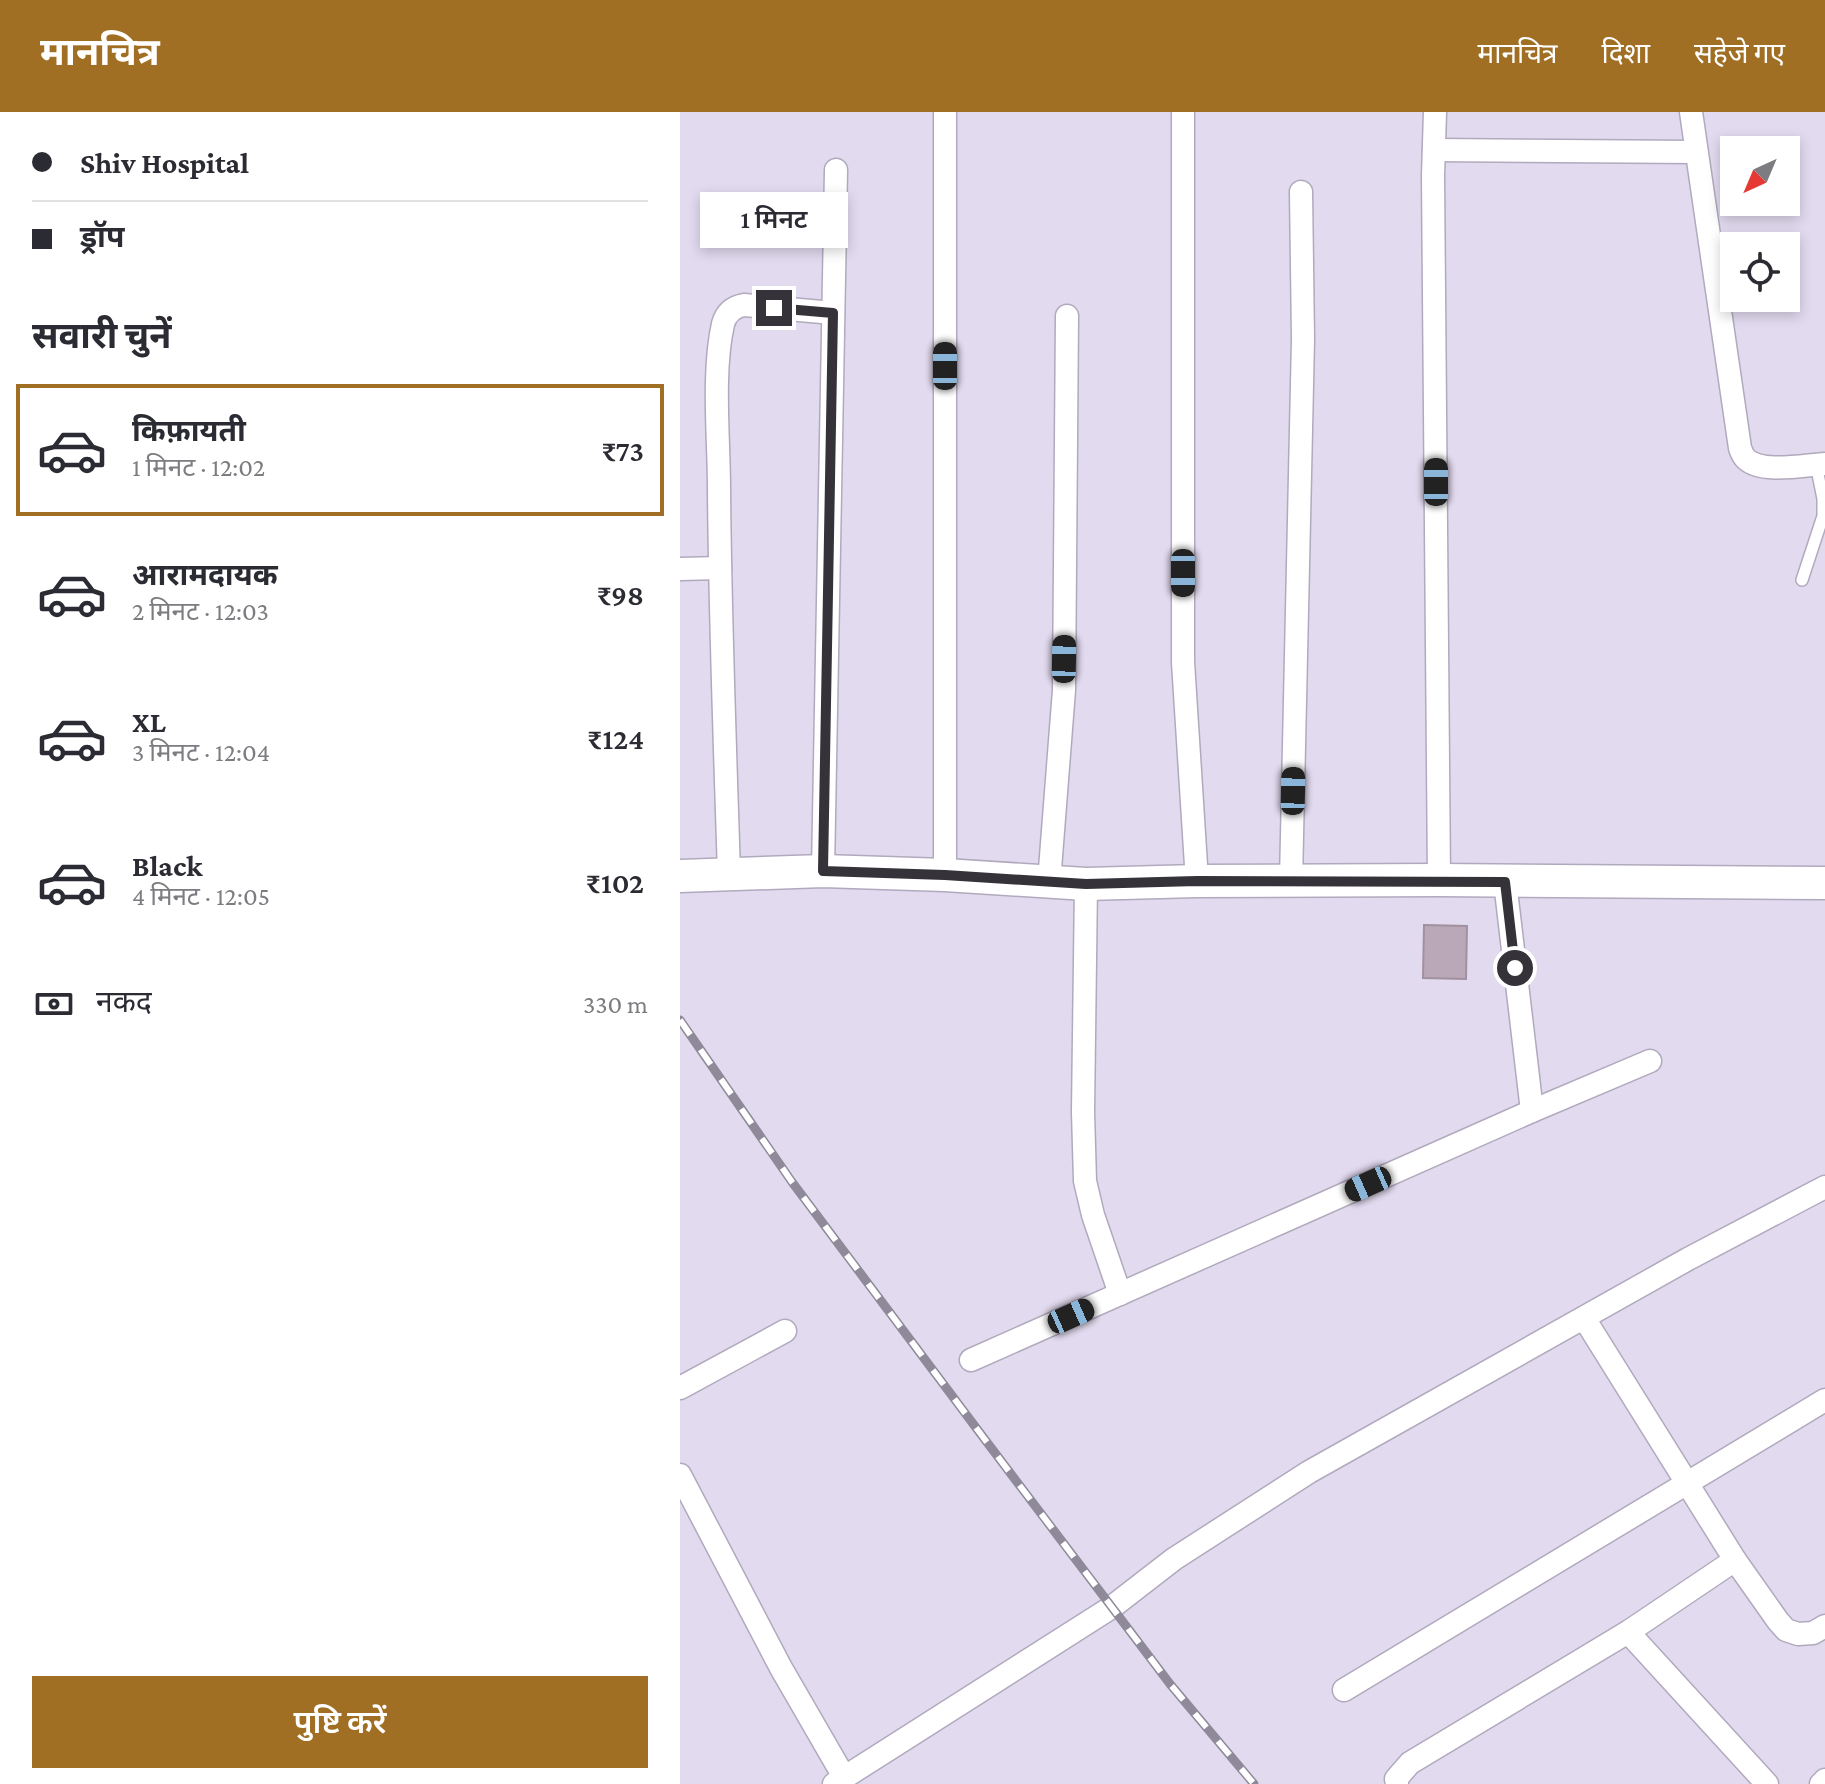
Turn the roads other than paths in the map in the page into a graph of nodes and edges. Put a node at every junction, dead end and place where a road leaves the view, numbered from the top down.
1 (945, 112) edge
2 (1183, 112) edge
3 (1435, 112) edge
4 (1691, 112) edge
5 (1434, 150) junction
6 (1695, 152) junction
7 (836, 170) dead end
8 (1301, 192) dead end
9 (833, 313) junction
10 (1067, 316) dead end
11 (1821, 464) edge
12 (720, 568) junction
13 (680, 569) edge
14 (1802, 580) dead end
15 (823, 871) junction
16 (729, 874) junction
17 (945, 875) junction
18 (680, 876) edge
19 (1439, 880) junction
20 (1197, 881) junction
21 (1291, 881) junction
22 (1049, 882) junction
23 (1505, 882) junction
24 (1825, 883) edge
25 (1086, 884) junction
26 (1650, 1061) dead end
27 (1532, 1111) junction
28 (1825, 1187) edge
29 (1120, 1294) junction
30 (1584, 1318) junction
31 (785, 1331) dead end
32 (971, 1360) dead end
33 (680, 1388) edge
34 (1825, 1400) edge
35 (680, 1475) edge
36 (1686, 1484) junction
37 (1735, 1560) junction
38 (1825, 1626) edge
39 (1628, 1632) junction
40 (1344, 1690) dead end
41 (839, 1781) edge
42 (1397, 1784) edge
43 (1767, 1784) edge

1 - 17 street
2 - 20 street
3 - 5 street
4 - 6 street
5 - 6 street
5 - 19 street
6 - 11 street
7 - 9 street
8 - 21 street
9 - 12 street
9 - 15 street
10 - 22 street
11 - 14 lane
12 - 13 street
12 - 16 street
15 - 16 main road
15 - 17 main road
16 - 18 main road
17 - 22 main road
19 - 21 main road
19 - 23 main road
20 - 21 main road
20 - 25 main road
22 - 25 main road
23 - 24 main road
23 - 27 street
25 - 29 street
26 - 27 street
27 - 29 street
28 - 30 street
29 - 32 street
30 - 36 street
30 - 41 street
31 - 33 street
34 - 36 street
35 - 41 street
36 - 37 street
36 - 40 street
37 - 38 street
37 - 39 street
39 - 42 street
39 - 43 street

